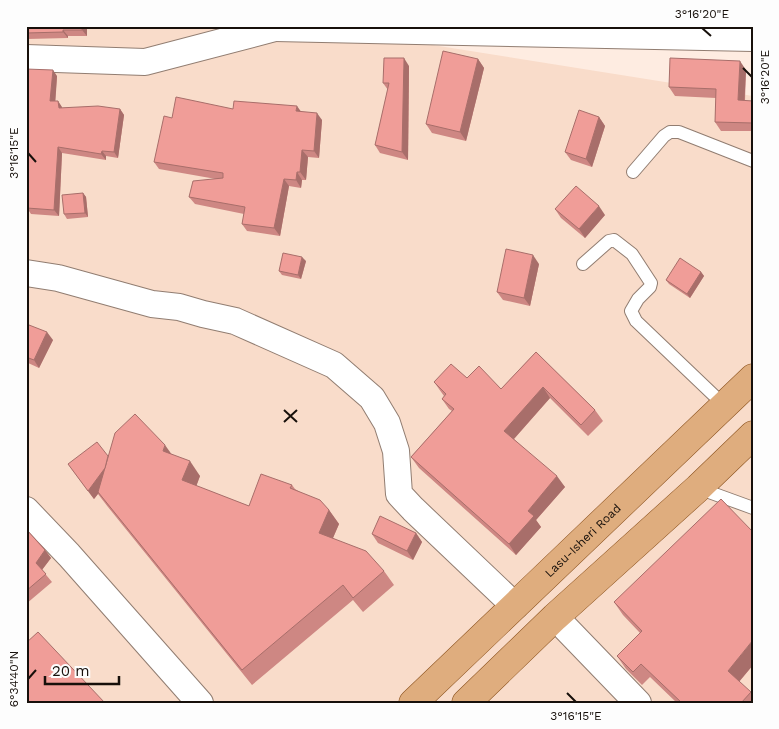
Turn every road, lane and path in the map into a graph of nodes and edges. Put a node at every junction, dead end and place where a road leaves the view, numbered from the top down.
1 (275, 27) edge
2 (753, 38) edge
3 (26, 58) edge
4 (753, 161) edge
5 (633, 172) dead end
6 (583, 264) dead end
7 (26, 273) edge
8 (753, 378) edge
9 (724, 405) junction
10 (753, 435) edge
11 (698, 488) junction
12 (753, 508) edge
13 (26, 510) edge
14 (515, 606) junction
15 (555, 617) junction
16 (200, 703) edge
17 (413, 703) edge
18 (466, 703) edge
19 (638, 703) edge

1 - 2 street
1 - 3 street
4 - 5 lane
6 - 9 lane
7 - 14 street
8 - 9 main road, Lasu-Isheri Road
9 - 14 main road, Lasu-Isheri Road
10 - 11 main road
11 - 12 lane
11 - 15 main road
13 - 16 street
14 - 17 main road, Lasu-Isheri Road
15 - 18 main road
15 - 19 street

